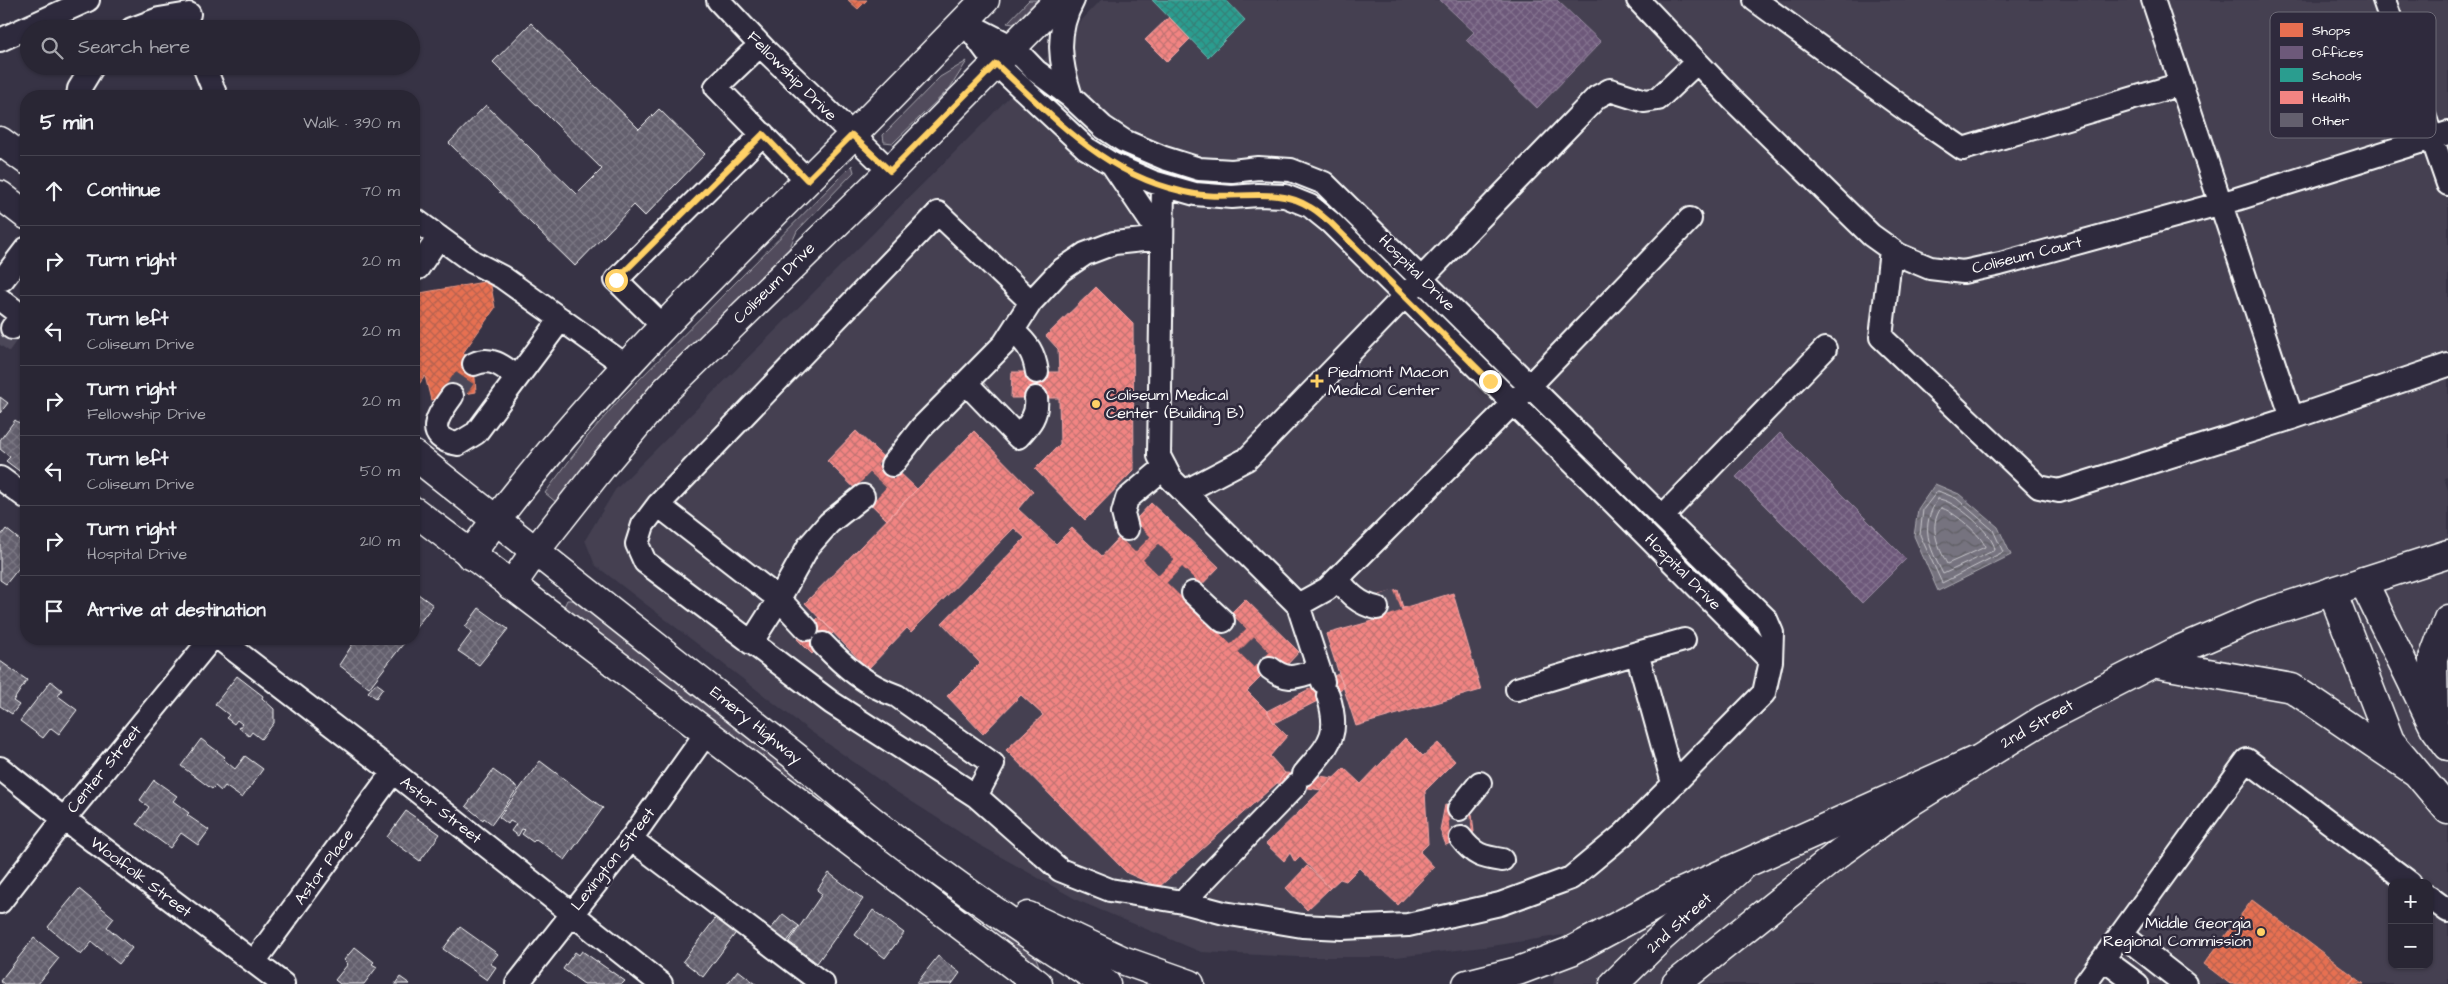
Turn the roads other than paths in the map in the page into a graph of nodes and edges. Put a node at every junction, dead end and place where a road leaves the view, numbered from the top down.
1 (88, 0) edge
2 (718, 0) edge
3 (985, 0) edge
4 (1059, 0) edge
5 (1073, 0) edge
6 (1638, 0) edge
7 (1755, 0) edge
8 (2153, 0) edge
9 (2384, 0) edge
10 (2389, 12) edge
11 (189, 14) edge
12 (44, 20) edge
13 (156, 20) edge
14 (964, 22) junction
15 (20, 31) edge
16 (0, 40) edge
17 (760, 45) junction
18 (1005, 55) junction
19 (1697, 62) junction
20 (88, 75) edge
21 (207, 75) edge
22 (2181, 84) junction
23 (79, 90) edge
24 (212, 90) edge
25 (1071, 97) junction
26 (2436, 123) edge
27 (763, 134) junction
28 (852, 135) junction
29 (2441, 135) edge
30 (2431, 138) edge
31 (1112, 164) junction
32 (890, 171) junction
33 (807, 180) junction
34 (2448, 184) edge
35 (1163, 185) junction
36 (0, 194) edge
37 (2220, 204) junction
38 (20, 210) edge
39 (1690, 219) dead end
40 (420, 223) edge
41 (439, 237) junction
42 (1162, 238) junction
43 (1891, 250) junction
44 (20, 260) edge
45 (420, 265) edge
46 (1423, 279) junction
47 (1, 290) edge
48 (1405, 298) junction
49 (1031, 302) junction
50 (20, 314) edge
51 (20, 318) edge
52 (561, 319) junction
53 (663, 326) junction
54 (12, 328) tunnel mouth
55 (1013, 330) junction
56 (1825, 349) dead end
57 (474, 364) dead end
58 (625, 365) junction
59 (2448, 365) edge
60 (1036, 372) dead end
61 (517, 377) junction
62 (966, 383) junction
63 (1530, 385) junction
64 (452, 396) tunnel mouth
65 (1036, 398) dead end
66 (1513, 403) junction
67 (2292, 418) junction
68 (420, 460) edge
69 (892, 465) tunnel mouth
70 (1165, 467) junction
71 (0, 478) edge
72 (1184, 492) junction
73 (20, 493) edge
74 (863, 496) tunnel mouth
75 (658, 506) junction
76 (420, 516) edge
77 (1662, 516) junction
78 (496, 518) junction
79 (1127, 529) tunnel mouth
80 (536, 550) junction
81 (2448, 554) edge
82 (470, 555) junction
83 (1337, 579) junction
84 (2363, 582) junction
85 (511, 586) junction
86 (2332, 591) junction
87 (1193, 593) tunnel mouth
88 (779, 599) junction
89 (1298, 605) junction
90 (1377, 608) tunnel mouth
91 (2448, 619) edge
92 (1224, 621) tunnel mouth
93 (1684, 640) dead end
94 (751, 643) junction
95 (206, 645) edge
96 (228, 645) edge
97 (1637, 652) junction
98 (839, 661) junction
99 (1771, 661) junction
100 (2152, 663) junction
101 (1270, 668) tunnel mouth
102 (1323, 682) junction
103 (1517, 689) dead end
104 (816, 692) junction
105 (707, 732) junction
106 (2441, 737) edge
107 (1974, 761) junction
108 (0, 768) edge
109 (393, 772) junction
110 (2417, 773) junction
111 (1480, 783) dead end
112 (1673, 783) junction
113 (976, 796) junction
114 (1459, 809) tunnel mouth
115 (2448, 810) edge
116 (64, 819) junction
117 (1461, 838) tunnel mouth
118 (631, 839) junction
119 (1502, 860) dead end
120 (927, 864) junction
121 (1745, 865) junction
122 (2405, 879) edge
123 (2433, 900) edge
124 (0, 902) edge
125 (1183, 902) junction
126 (2448, 911) edge
127 (572, 913) junction
128 (2122, 934) junction
129 (2103, 959) junction
130 (254, 962) junction
131 (283, 984) edge
132 (517, 984) edge
133 (661, 984) edge
134 (823, 984) edge
135 (1038, 984) edge
136 (1106, 984) edge
137 (1190, 984) edge
138 (1466, 984) edge
139 (1614, 984) edge
140 (1676, 984) edge
141 (2085, 984) edge
142 (2137, 984) edge
143 (2185, 984) edge

1 - 12 street
2 - 17 street, Fellowship Drive
3 - 14 main road
4 - 18 main road, Coliseum Drive
5 - 25 street
6 - 19 street, Coliseum Court
7 - 22 street
8 - 22 street
9 - 10 street
11 - 13 street
14 - 18 street, Hospital Drive
14 - 28 main road
15 - 16 street
17 - 27 street
17 - 28 street, Fellowship Drive
18 - 25 street, Hospital Drive
18 - 31 street, Hospital Drive
18 - 32 main road, Coliseum Drive
19 - 43 street, Coliseum Court
19 - 46 street
20 - 23 street
21 - 24 street
22 - 37 street
25 - 46 street, Hospital Drive
26 - 29 street
27 - 33 street
27 - 53 street
28 - 32 street, Fellowship Drive
28 - 33 main road
29 - 34 street
30 - 37 street, Coliseum Court
31 - 35 street, Hospital Drive
31 - 42 street
32 - 80 main road, Coliseum Drive
33 - 53 main road
35 - 42 street
35 - 48 street, Hospital Drive
36 - 38 main road
37 - 43 street, Coliseum Court
37 - 67 street
39 - 63 street
40 - 41 street
41 - 45 street
41 - 52 street
42 - 49 street
42 - 70 street
43 - 67 street
44 - 47 street
46 - 48 street
46 - 63 street, Hospital Drive
47 - 50 street
48 - 66 street, Hospital Drive
48 - 72 street
49 - 55 street
49 - 75 street
51 - 54 street
52 - 58 street
52 - 61 street
53 - 58 main road
55 - 60 street
55 - 62 street
56 - 77 street
57 - 61 street
58 - 78 main road
59 - 67 street
61 - 64 street
62 - 65 street
62 - 69 street
63 - 66 street
63 - 77 street, Hospital Drive
66 - 83 street
66 - 99 street, Hospital Drive
68 - 78 main road, Emery Highway
70 - 72 street
70 - 79 street
71 - 73 street
72 - 89 street
74 - 88 street
75 - 88 street
75 - 94 street
76 - 82 main road, Emery Highway
77 - 99 street, Hospital Drive
78 - 80 main road, Emery Highway
78 - 82 main road
80 - 85 main road, Coliseum Drive
80 - 120 main road, Emery Highway
81 - 84 main road, 2nd Street
82 - 85 main road, Emery Highway
83 - 89 street
83 - 90 street
84 - 86 main road, 2nd Street
84 - 106 main road
85 - 105 main road, Emery Highway
86 - 100 main road, 2nd Street
86 - 110 main road
87 - 92 street
88 - 94 street
88 - 98 street
89 - 102 street
91 - 106 main road
93 - 97 street
94 - 104 street
95 - 116 street, Center Street
96 - 109 street, Astor Street
97 - 103 street
97 - 112 street
98 - 104 street
98 - 113 street
99 - 112 street
100 - 107 main road, 2nd Street
100 - 110 main road
101 - 102 street
102 - 125 street
104 - 113 street
105 - 118 street, Lexington Street
105 - 135 main road, Emery Highway
107 - 121 main road
107 - 140 main road, 2nd Street
108 - 116 street, Woolfolk Street
109 - 127 street, Astor Street
109 - 130 street, Astor Place
110 - 115 main road
111 - 114 street
112 - 125 street
113 - 125 street
116 - 124 street, Center Street
116 - 130 street, Woolfolk Street
117 - 119 street
118 - 127 street, Lexington Street
118 - 134 street
120 - 136 main road, Emery Highway
120 - 137 main road
121 - 138 main road
121 - 139 main road, 2nd Street
122 - 128 street
123 - 126 street
127 - 132 street, Lexington Street
127 - 133 street, Astor Street
128 - 129 street
128 - 143 street
129 - 141 street
129 - 142 street
130 - 131 street, Woolfolk Street

